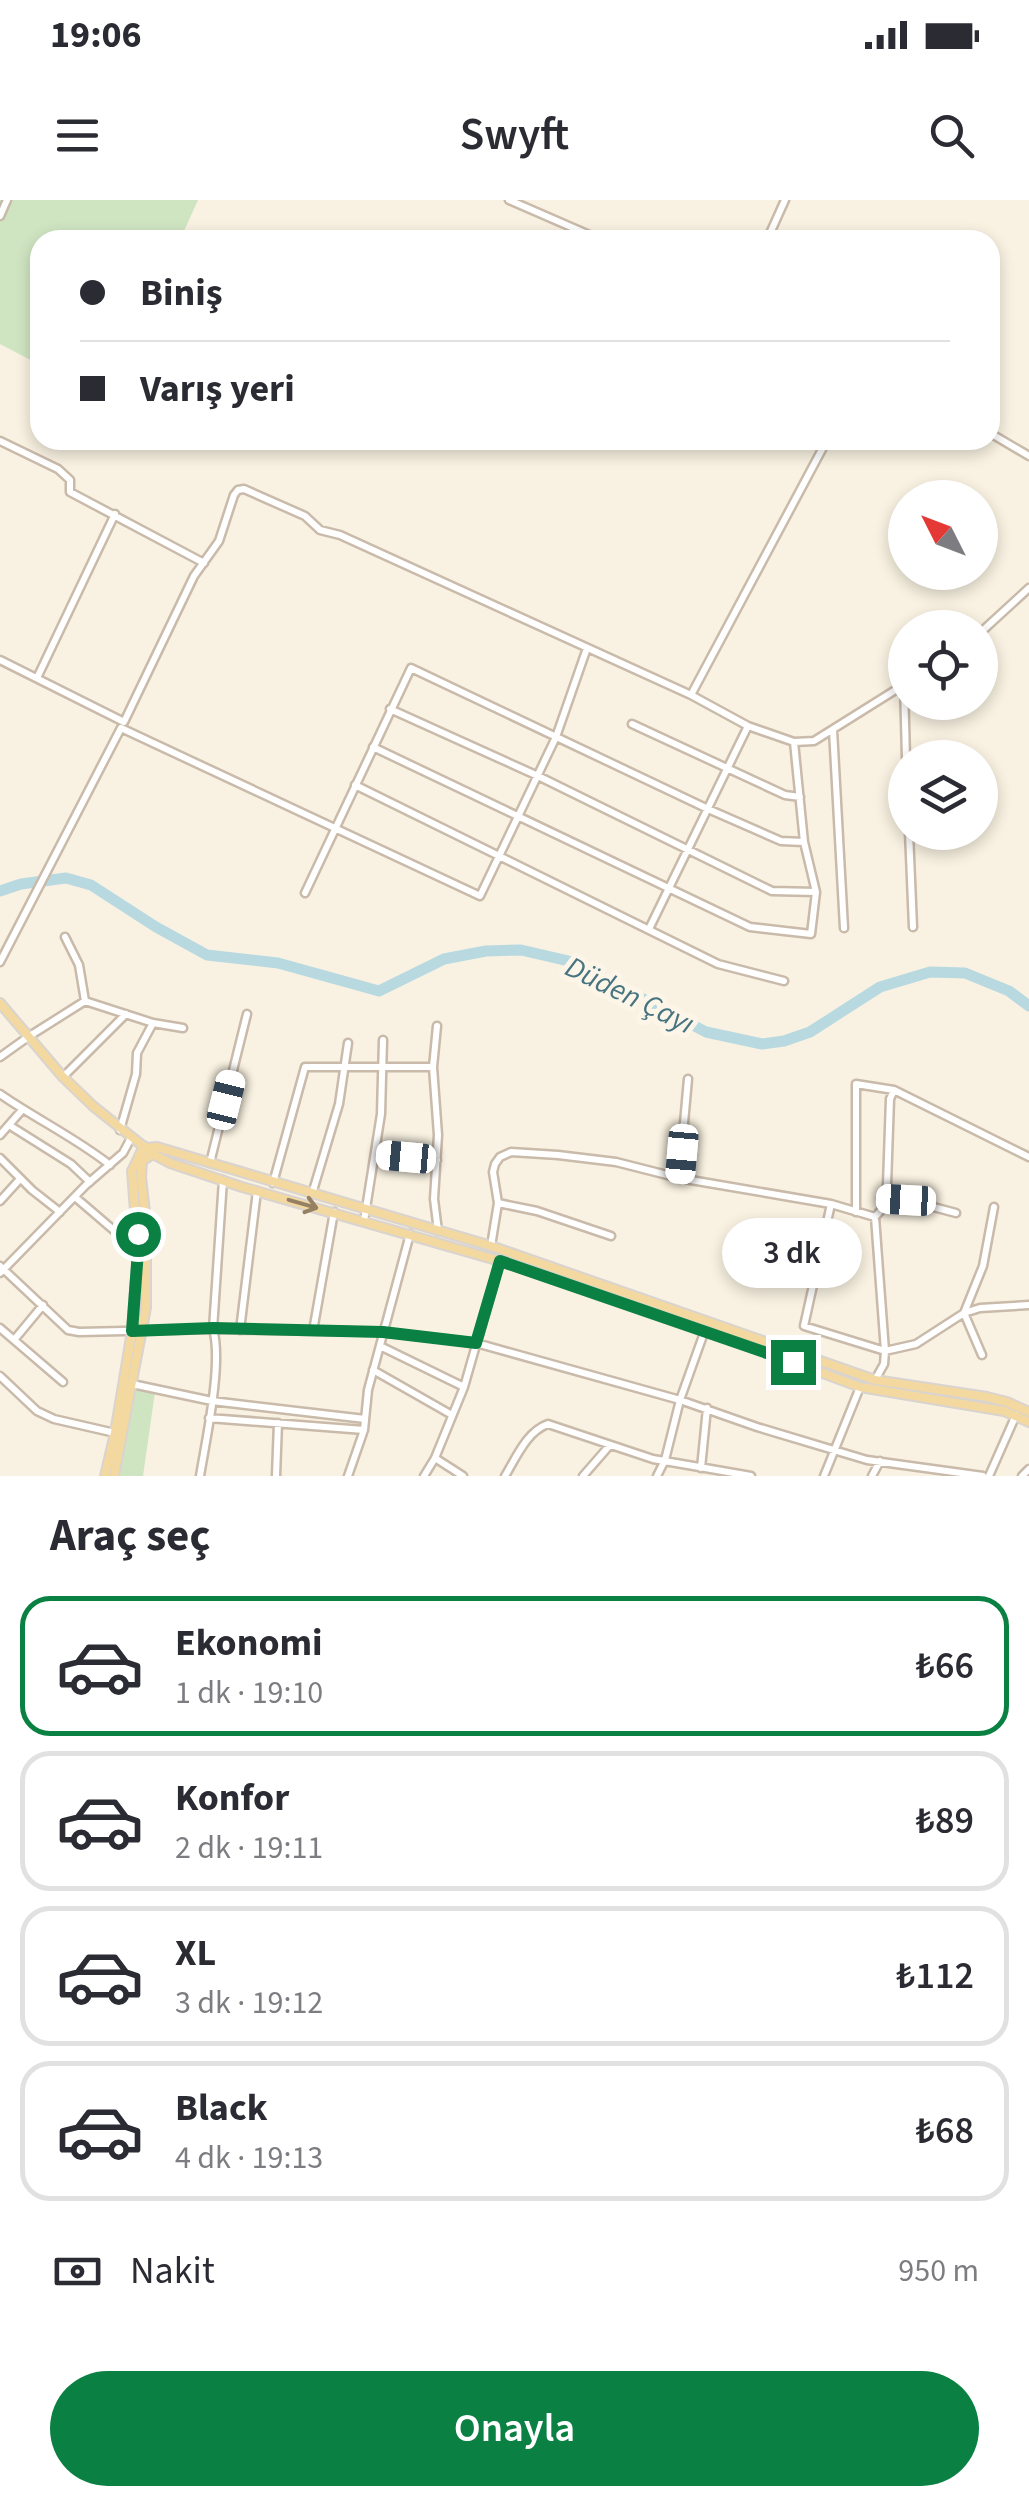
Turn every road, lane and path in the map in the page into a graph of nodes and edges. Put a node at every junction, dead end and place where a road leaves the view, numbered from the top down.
1 (8, 200) edge
2 (509, 200) edge
3 (785, 200) edge
4 (0, 216) edge
5 (578, 230) edge
6 (772, 230) edge
7 (1000, 440) edge
8 (0, 441) edge
9 (822, 450) edge
10 (1029, 456) edge
11 (115, 514) junction
12 (204, 563) junction
13 (1029, 588) edge
14 (998, 616) edge
15 (587, 648) junction
16 (0, 660) edge
17 (37, 678) junction
18 (888, 694) edge
19 (691, 695) junction
20 (390, 709) junction
21 (632, 724) dead end
22 (123, 725) junction
23 (748, 726) junction
24 (833, 730) junction
25 (556, 737) junction
26 (794, 742) junction
27 (373, 746) junction
28 (728, 768) junction
29 (538, 776) junction
30 (355, 785) junction
31 (800, 797) junction
32 (708, 809) junction
33 (519, 816) junction
34 (334, 828) junction
35 (804, 842) junction
36 (688, 849) junction
37 (910, 850) edge
38 (500, 856) junction
39 (669, 888) junction
40 (816, 892) junction
41 (305, 893) dead end
42 (912, 927) dead end
43 (844, 928) dead end
44 (649, 929) junction
45 (64, 937) dead end
46 (0, 962) edge
47 (784, 981) dead end
48 (85, 1001) junction
49 (0, 1003) edge
50 (126, 1014) junction
51 (247, 1014) dead end
52 (153, 1023) junction
53 (437, 1026) dead end
54 (183, 1028) dead end
55 (28, 1037) junction
56 (383, 1040) dead end
57 (348, 1044) dead end
58 (0, 1058) edge
59 (345, 1068) junction
60 (382, 1068) junction
61 (432, 1068) junction
62 (63, 1077) junction
63 (688, 1079) dead end
64 (894, 1090) junction
65 (0, 1094) edge
66 (22, 1110) junction
67 (9, 1126) junction
68 (120, 1130) junction
69 (0, 1136) edge
70 (131, 1138) junction
71 (146, 1149) junction
72 (123, 1153) junction
73 (1027, 1153) edge
74 (376, 1155) junction
75 (0, 1158) edge
76 (437, 1160) junction
77 (139, 1161) junction
78 (210, 1164) junction
79 (110, 1165) junction
80 (679, 1178) junction
81 (20, 1179) junction
82 (223, 1180) junction
83 (90, 1182) junction
84 (274, 1183) junction
85 (258, 1191) junction
86 (312, 1194) junction
87 (75, 1197) junction
88 (885, 1199) junction
89 (0, 1201) edge
90 (498, 1203) junction
91 (831, 1204) junction
92 (994, 1207) dead end
93 (366, 1210) junction
94 (60, 1212) junction
95 (334, 1212) junction
96 (856, 1212) junction
97 (956, 1213) dead end
98 (875, 1217) junction
99 (364, 1221) junction
100 (438, 1231) junction
101 (410, 1234) junction
102 (611, 1236) dead end
103 (492, 1246) junction
104 (138, 1251) junction
105 (500, 1261) junction
106 (1, 1269) edge
107 (146, 1284) junction
108 (136, 1286) junction
109 (1029, 1304) edge
110 (43, 1305) junction
111 (964, 1313) junction
112 (0, 1328) edge
113 (213, 1328) junction
114 (240, 1330) junction
115 (704, 1330) junction
116 (132, 1331) junction
117 (143, 1331) junction
118 (313, 1331) junction
119 (383, 1332) junction
120 (14, 1340) junction
121 (476, 1343) junction
122 (380, 1346) junction
123 (886, 1351) junction
124 (982, 1355) dead end
125 (373, 1370) junction
126 (0, 1376) edge
127 (63, 1382) dead end
128 (132, 1384) junction
129 (874, 1385) junction
130 (860, 1386) junction
131 (464, 1387) junction
132 (680, 1400) junction
133 (212, 1401) junction
134 (706, 1408) junction
135 (1029, 1412) edge
136 (452, 1415) junction
137 (1016, 1415) junction
138 (209, 1418) junction
139 (364, 1418) junction
140 (1029, 1422) edge
141 (278, 1423) junction
142 (364, 1430) junction
143 (115, 1433) junction
144 (610, 1445) junction
145 (835, 1452) junction
146 (434, 1458) junction
147 (665, 1460) junction
148 (880, 1461) junction
149 (701, 1468) junction
150 (722, 1474) edge
151 (104, 1476) edge
152 (114, 1476) edge
153 (200, 1476) edge
154 (276, 1476) edge
155 (348, 1476) edge
156 (424, 1476) edge
157 (463, 1476) edge
158 (505, 1476) edge
159 (583, 1476) edge
160 (657, 1476) edge
161 (751, 1476) edge
162 (824, 1476) edge
163 (872, 1476) edge
164 (986, 1476) edge

1 - 4 street
2 - 5 street
3 - 6 street
7 - 10 street
8 - 11 street
9 - 19 street
11 - 12 street
11 - 17 street
12 - 15 street
12 - 22 street
13 - 14 street
15 - 19 street
15 - 25 street
16 - 17 street
17 - 22 street
18 - 24 street
19 - 23 street
20 - 25 street
20 - 27 street
20 - 29 street
21 - 28 street
22 - 34 street
22 - 46 street
23 - 26 street
23 - 28 street
24 - 26 street
24 - 43 street
25 - 29 street
25 - 32 street
26 - 31 street
27 - 30 street
27 - 33 street
28 - 31 street
28 - 32 street
29 - 33 street
29 - 36 street
30 - 34 street
30 - 38 street
31 - 35 street
32 - 35 street
32 - 36 street
33 - 38 street
33 - 39 street
34 - 38 street
34 - 41 street
35 - 40 street
36 - 39 street
36 - 40 street
37 - 42 street
38 - 44 street
39 - 40 street
39 - 44 street
44 - 47 street
45 - 48 street
48 - 50 street
48 - 55 street
49 - 55 main road
50 - 52 street
50 - 62 street
51 - 78 street
52 - 54 street
52 - 68 street
53 - 61 street
55 - 58 street
55 - 62 main road
56 - 60 street
57 - 59 street
59 - 60 street
59 - 84 street
59 - 86 street
60 - 61 street
60 - 74 street
61 - 76 street
62 - 68 main road
63 - 80 street
64 - 73 street
64 - 88 street
64 - 96 street
65 - 66 street
66 - 67 street
66 - 79 street
67 - 69 street
67 - 83 street
68 - 70 main road
70 - 71 main road
70 - 72 street
71 - 77 main road
71 - 78 main road
71 - 82 main road
72 - 77 street
72 - 79 street
74 - 76 street
74 - 93 street
75 - 81 street
76 - 100 street
77 - 104 main road
77 - 107 main road
78 - 84 main road
79 - 83 street
80 - 90 street
80 - 91 street
81 - 89 street
81 - 94 street
82 - 85 main road
82 - 113 street
83 - 87 street
84 - 86 main road
85 -> 95 main road
85 - 114 street
86 - 93 main road
87 - 94 street
87 - 104 street
88 - 97 street
88 - 98 street
90 - 102 street
90 - 103 street
91 - 96 street
91 - 123 street
92 - 111 street
93 - 99 street
93 - 100 main road
94 - 106 street
95 - 99 main road
95 - 118 street
96 - 98 street
98 - 123 street
99 - 101 main road
100 - 103 main road
101 - 105 main road
101 - 119 street
103 - 129 main road
104 - 108 main road
105 - 115 main road
105 - 121 street
106 - 110 street
107 - 108 street
107 - 117 main road
108 - 116 main road
109 - 111 street
110 - 116 street
110 - 120 street
111 - 123 street
111 - 124 street
112 - 120 street
113 - 114 street
113 - 117 street
113 - 133 street
114 - 118 street
115 - 130 main road
115 - 132 street
116 - 117 street
116 - 143 main road
117 - 128 main road
118 - 119 street
119 - 121 street
119 - 122 street
120 - 127 street
121 - 131 street
121 - 132 street
122 - 125 street
122 - 131 street
123 - 129 street
125 - 136 street
125 - 139 street
126 - 143 street
128 - 133 street
128 - 152 main road
129 - 130 main road
129 - 135 main road
129 - 137 main road
130 - 145 street
131 - 136 street
132 - 134 street
132 - 147 street
133 - 138 street
133 - 139 street
134 - 145 street
134 - 149 street
136 - 146 street
137 - 140 main road
137 - 164 street
138 - 141 street
138 - 153 street
139 - 142 street
141 - 142 street
141 - 154 street
142 - 155 street
143 - 151 main road
144 - 147 street
144 - 158 street
144 - 159 street
145 - 148 street
145 - 162 street
146 - 156 street
146 - 157 street
147 - 149 street
147 - 160 street
148 - 163 street
148 - 164 street
149 - 150 street
150 - 161 street

